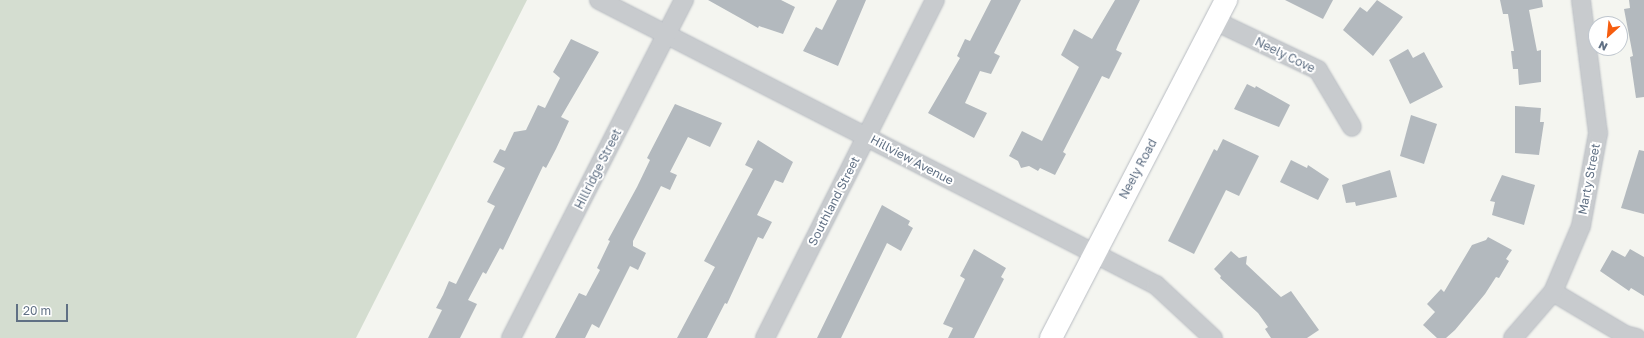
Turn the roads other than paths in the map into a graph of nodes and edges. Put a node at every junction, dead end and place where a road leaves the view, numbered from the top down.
1 (598, 0) edge
2 (684, 0) edge
3 (935, 0) edge
4 (1226, 0) edge
5 (1581, 0) edge
6 (1215, 21) junction
7 (666, 36) junction
8 (1352, 127) dead end
9 (867, 136) junction
10 (1094, 254) junction
11 (1552, 292) junction
12 (511, 338) edge
13 (765, 338) edge
14 (1051, 338) edge
15 (1213, 338) edge
16 (1512, 338) edge
17 (1637, 338) edge

1 - 7 street, Hillview Avenue
2 - 7 street, Hillridge Street
3 - 9 street, Southland Street
4 - 6 street, Neely Road
5 - 11 street, Marty Street
6 - 8 street, Neely Cove
6 - 10 street, Neely Road
7 - 9 street, Hillview Avenue
7 - 12 street, Hillridge Street
9 - 10 street, Hillview Avenue
9 - 13 street, Southland Street
10 - 14 street, Neely Road
10 - 15 street, Hillview Avenue
11 - 16 street, Marty Street
11 - 17 street

